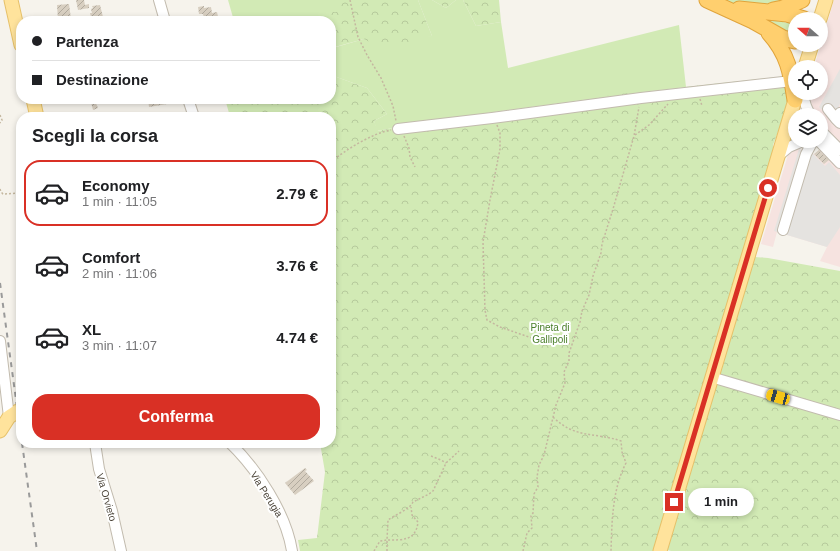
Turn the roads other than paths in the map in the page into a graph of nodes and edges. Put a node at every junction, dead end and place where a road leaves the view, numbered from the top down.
1 (11, 0) edge
2 (159, 0) edge
3 (707, 0) edge
4 (802, 0) edge
5 (826, 0) edge
6 (722, 6) junction
7 (755, 12) junction
8 (822, 12) edge
9 (788, 14) edge
10 (164, 16) edge
11 (16, 22) edge
12 (766, 29) junction
13 (788, 39) edge
14 (788, 64) edge
15 (788, 92) edge
16 (828, 109) dead end
17 (839, 118) edge
18 (400, 129) road end
19 (788, 135) edge
20 (828, 136) edge
21 (839, 145) edge
22 (788, 148) edge
23 (810, 148) edge
24 (826, 148) edge
25 (777, 158) junction
26 (840, 163) edge
27 (783, 230) dead end
28 (0, 341) edge
29 (711, 377) junction
30 (16, 412) edge
31 (840, 415) edge
32 (9, 417) junction
33 (0, 431) edge
34 (96, 448) edge
35 (235, 448) edge
36 (121, 551) edge
37 (292, 551) edge
38 (660, 551) edge

1 - 11 main road
2 - 10 street
3 - 6 highway
4 - 7 highway
5 - 8 main road
6 - 7 highway
6 - 12 highway
7 - 9 highway
12 - 13 highway
12 - 14 highway
15 - 18 street
16 - 17 street
19 - 25 main road
20 - 21 street
22 - 25 street
23 - 27 street
24 - 26 street
25 - 29 main road
28 - 32 street
29 - 31 street
29 - 38 main road
30 - 32 main road
32 - 33 main road
34 - 36 street, Via Orvieto
35 - 37 street, Via Perugia

